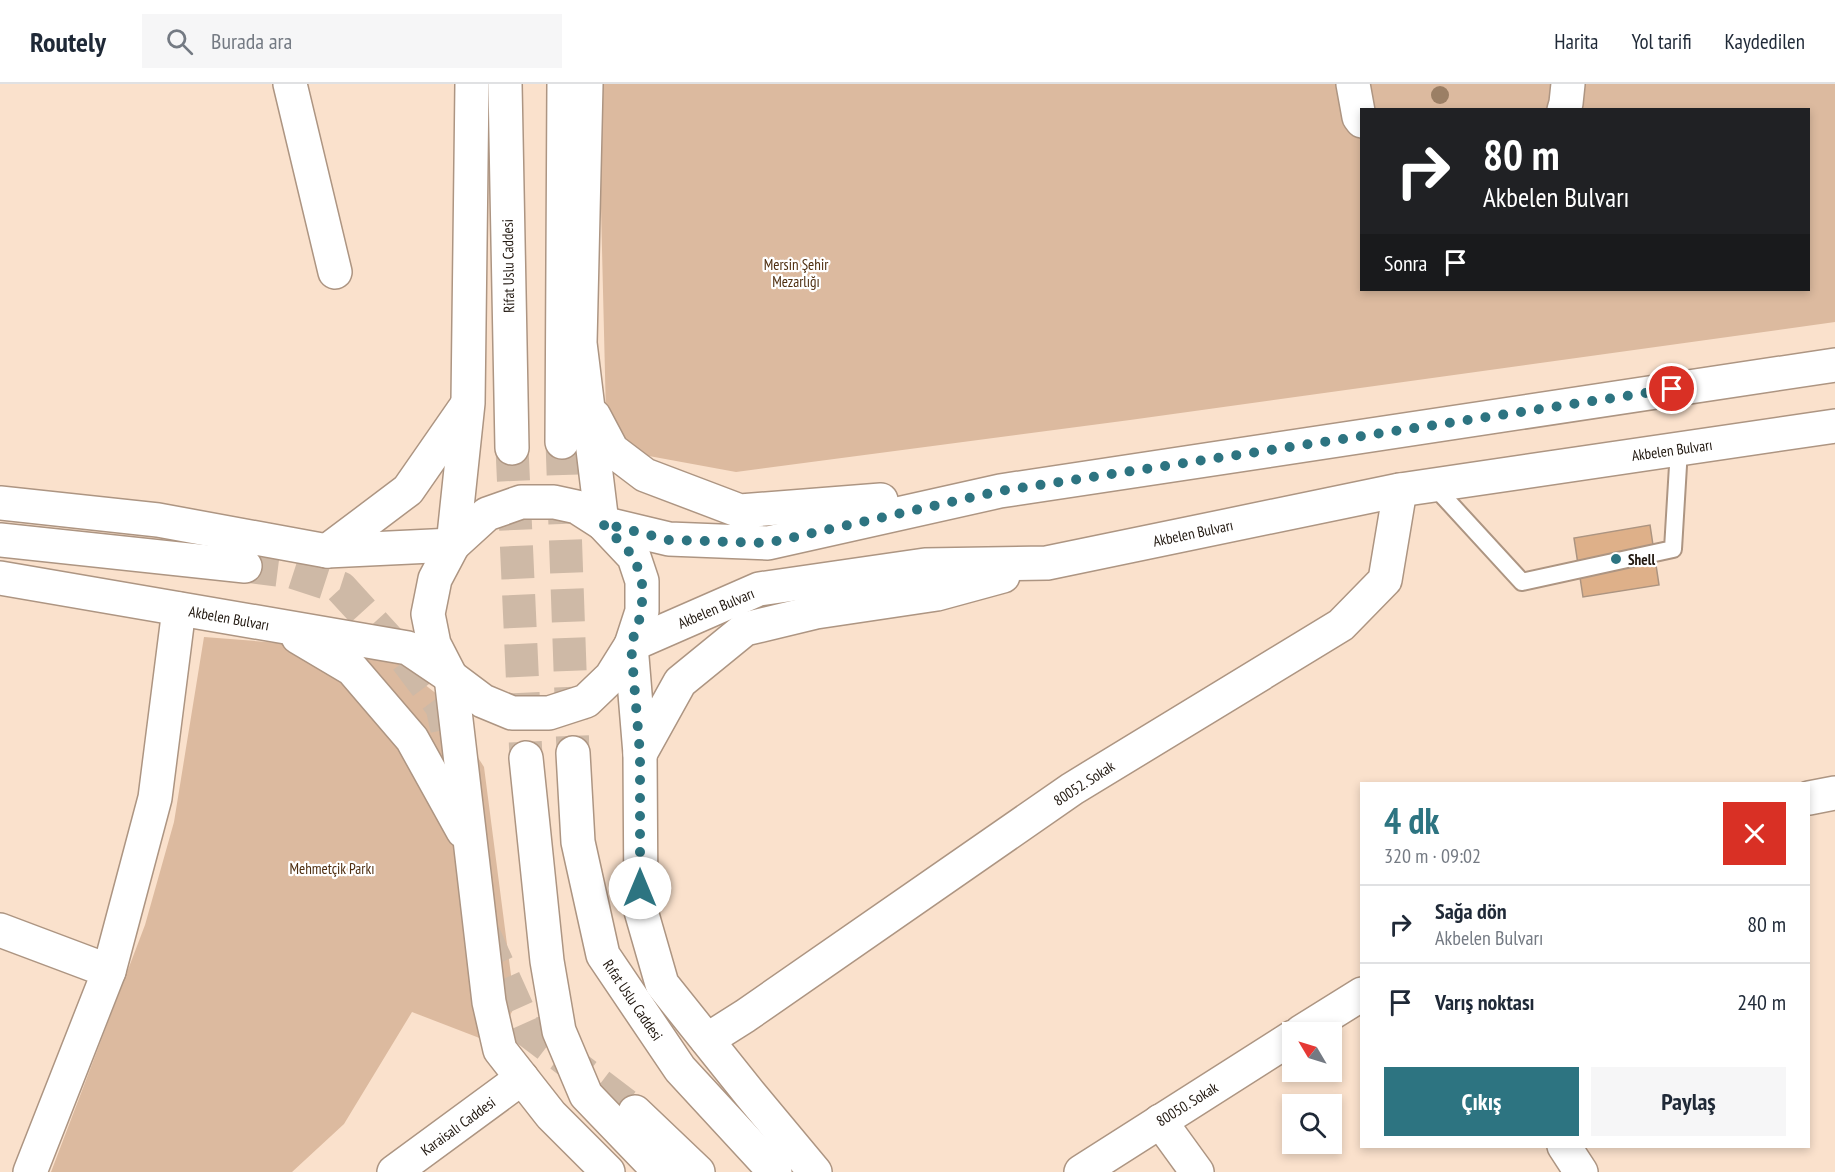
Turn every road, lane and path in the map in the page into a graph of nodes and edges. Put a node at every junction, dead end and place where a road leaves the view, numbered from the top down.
1 (290, 84) edge
2 (472, 84) edge
3 (505, 84) edge
4 (564, 84) edge
5 (586, 84) edge
6 (1353, 84) edge
7 (1568, 84) edge
8 (1565, 108) edge
9 (1360, 118) edge
10 (335, 273) dead end
11 (1835, 365) edge
12 (468, 403) junction
13 (589, 406) junction
14 (1835, 426) edge
15 (562, 442) tunnel mouth
16 (512, 448) tunnel mouth
17 (1680, 449) junction
18 (1433, 485) junction
19 (1400, 490) junction
20 (1000, 491) junction
21 (0, 502) edge
22 (590, 515) junction
23 (0, 540) edge
24 (453, 545) junction
25 (327, 551) junction
26 (1047, 563) junction
27 (245, 566) tunnel mouth
28 (0, 578) edge
29 (179, 609) junction
30 (281, 627) junction
31 (631, 645) junction
32 (451, 677) junction
33 (573, 753) tunnel mouth
34 (640, 754) junction
35 (525, 758) tunnel mouth
36 (1835, 793) edge
37 (1810, 798) edge
38 (471, 846) junction
39 (0, 930) edge
40 (109, 971) junction
41 (1360, 995) edge
42 (1317, 1022) edge
43 (707, 1040) junction
44 (1282, 1044) edge
45 (522, 1078) junction
46 (635, 1112) tunnel mouth
47 (1160, 1121) junction
48 (1565, 1148) edge
49 (405, 1169) edge
50 (30, 1172) edge
51 (608, 1172) edge
52 (660, 1172) edge
53 (698, 1172) edge
54 (775, 1172) edge
55 (815, 1172) edge
56 (1081, 1172) edge
57 (1197, 1172) edge
58 (1581, 1172) edge

1 - 10 main road
2 - 12 main road
3 - 16 main road, Rifat Uslu Caddesi
4 - 15 main road
5 - 13 main road
6 - 9 main road
7 - 8 main road
11 - 20 main road
12 - 24 main road
12 - 25 main road
13 - 20 main road
13 - 22 main road
14 - 17 main road, Akbelen Bulvarı
17 - 18 main road, Akbelen Bulvarı
17 - 18 lane
18 - 19 main road, Akbelen Bulvarı
19 - 26 main road, Akbelen Bulvarı
19 - 43 main road, 80052. Sokak
20 - 22 main road
21 - 25 main road
22 - 24 main road
22 - 31 main road
23 - 27 main road
24 - 25 main road
24 - 32 main road
26 - 31 main road, Akbelen Bulvarı
26 - 34 main road
28 - 29 main road, Akbelen Bulvarı
29 - 30 main road, Akbelen Bulvarı
29 - 40 main road
30 - 32 main road, Akbelen Bulvarı
30 - 38 main road
31 - 32 main road
31 - 34 main road
32 - 38 main road
33 - 54 main road, Rıfat Uslu Caddesi
34 - 43 main road
35 - 52 main road
36 - 37 main road
38 - 45 main road
39 - 40 main road
40 - 50 main road
41 - 42 main road
43 - 55 main road
44 - 47 main road, 80050. Sokak
45 - 49 main road, Karaisalı Caddesi
45 - 51 main road
46 - 53 main road
47 - 56 main road, 80050. Sokak
47 - 57 main road
48 - 58 main road

